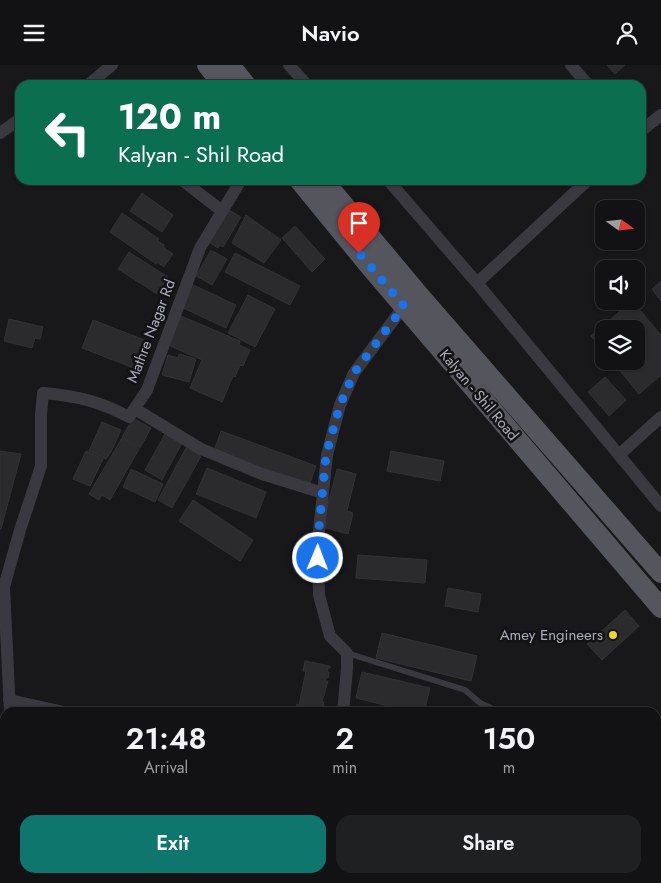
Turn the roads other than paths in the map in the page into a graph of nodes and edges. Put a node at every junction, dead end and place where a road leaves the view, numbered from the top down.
1 (112, 65) edge
2 (206, 65) edge
3 (230, 65) edge
4 (289, 65) edge
5 (571, 65) edge
6 (94, 80) edge
7 (218, 80) edge
8 (242, 80) edge
9 (302, 80) edge
10 (584, 80) edge
11 (661, 115) edge
12 (15, 122) edge
13 (646, 127) edge
14 (0, 133) edge
15 (188, 185) edge
16 (238, 185) edge
17 (304, 185) edge
18 (327, 185) edge
19 (392, 185) edge
20 (583, 185) edge
21 (222, 211) junction
22 (477, 283) junction
23 (411, 301) junction
24 (134, 409) junction
25 (661, 417) edge
26 (620, 454) junction
27 (322, 493) junction
28 (661, 506) edge
29 (661, 573) edge
30 (661, 608) edge
31 (347, 653) junction
32 (10, 706) edge
33 (344, 707) edge
34 (489, 707) edge

1 - 6 street
2 - 7 main road
3 - 8 main road
4 - 9 street
5 - 10 street
11 - 13 street
12 - 14 street
15 - 21 street
16 - 21 street, Mathre Nagar Rd
17 - 23 main road, Kalyan - Shil Road
18 - 23 main road, Kalyan - Shil Road
19 - 22 street
20 - 22 street
21 - 24 street, Mathre Nagar Rd
22 - 26 street
23 - 27 street
23 - 29 main road, Kalyan - Shil Road
23 - 30 main road, Kalyan - Shil Road
24 - 27 street
24 - 32 street
25 - 26 street
26 - 28 street
27 - 31 street
31 - 33 street
31 - 34 lane

